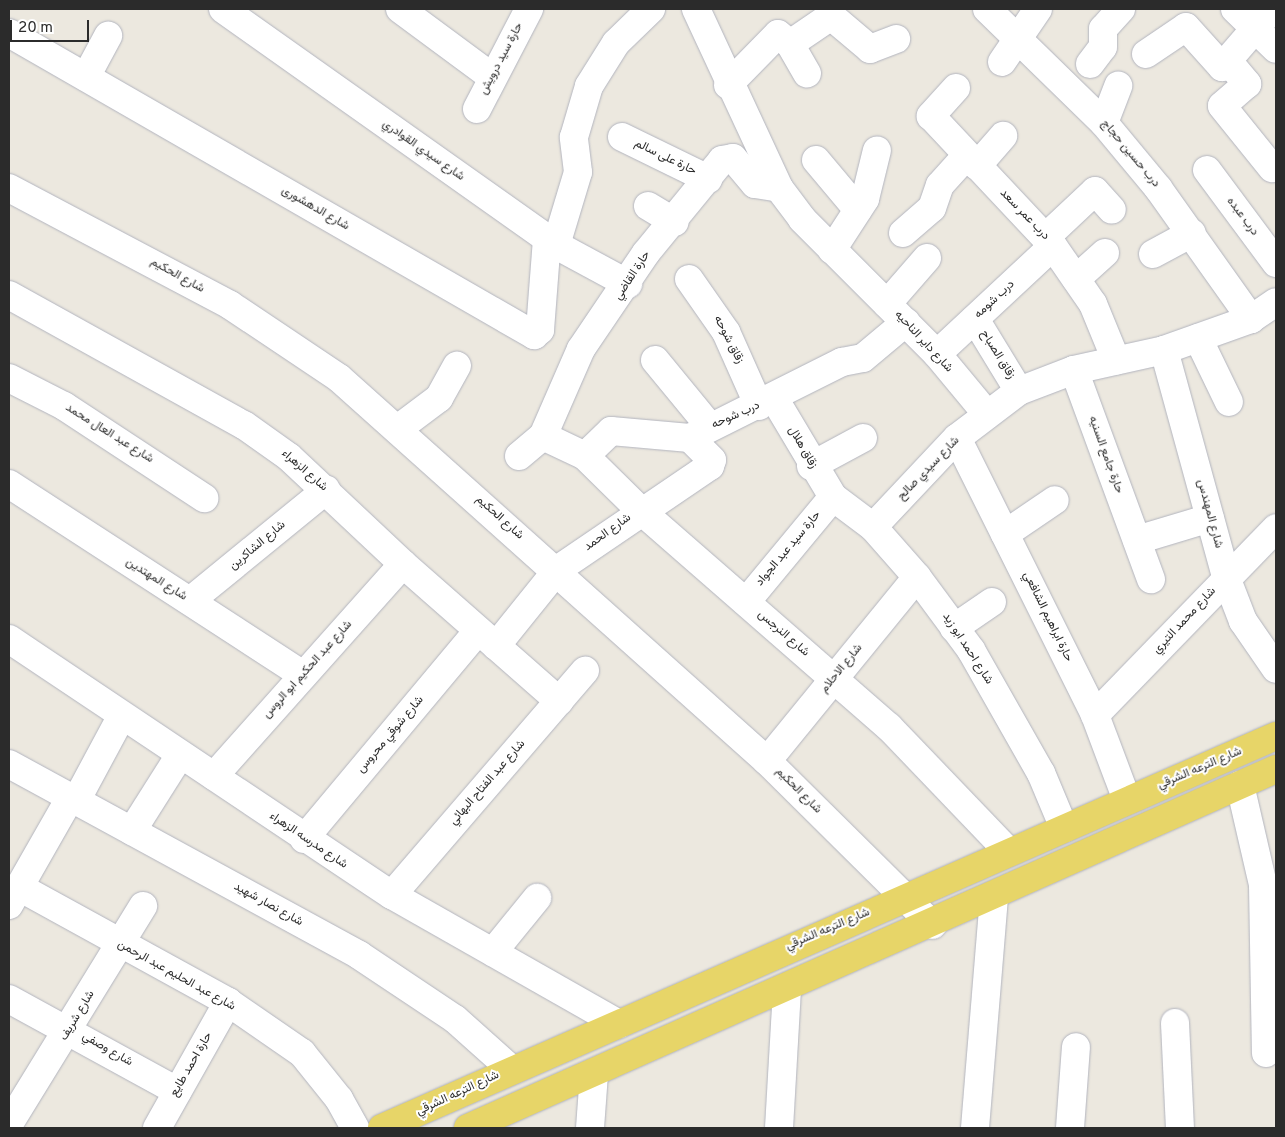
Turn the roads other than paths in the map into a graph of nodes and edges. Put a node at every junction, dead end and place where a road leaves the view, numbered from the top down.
1 (224, 9) edge
2 (400, 9) edge
3 (528, 9) edge
4 (651, 9) edge
5 (696, 9) edge
6 (987, 9) edge
7 (1038, 9) edge
8 (1122, 9) edge
9 (1236, 9) edge
10 (1264, 19) edge
11 (9, 33) edge
12 (108, 36) dead end
13 (1018, 37) junction
14 (896, 38) dead end
15 (790, 44) junction
16 (1276, 49) edge
17 (1146, 54) dead end
18 (1002, 62) dead end
19 (1228, 62) junction
20 (1090, 64) dead end
21 (807, 74) dead end
22 (86, 77) junction
23 (492, 77) junction
24 (728, 85) junction
25 (1118, 86) dead end
26 (956, 88) dead end
27 (477, 108) dead end
28 (1104, 123) junction
29 (1003, 136) dead end
30 (622, 137) dead end
31 (877, 150) dead end
32 (816, 160) dead end
33 (972, 160) junction
34 (1272, 168) dead end
35 (1218, 174) dead end
36 (708, 179) junction
37 (9, 188) edge
38 (779, 188) junction
39 (648, 206) dead end
40 (858, 210) junction
41 (1112, 210) dead end
42 (675, 222) junction
43 (903, 233) dead end
44 (1192, 233) junction
45 (552, 242) junction
46 (1049, 242) junction
47 (832, 250) junction
48 (1105, 253) dead end
49 (1153, 254) dead end
50 (927, 258) dead end
51 (1276, 263) edge
52 (689, 279) dead end
53 (1076, 279) junction
54 (628, 284) junction
55 (9, 295) edge
56 (1276, 302) edge
57 (897, 313) junction
58 (975, 319) junction
59 (1251, 319) junction
60 (1198, 338) junction
61 (1164, 350) junction
62 (937, 354) junction
63 (654, 360) dead end
64 (1116, 360) junction
65 (457, 366) dead end
66 (1074, 370) junction
67 (9, 378) edge
68 (1019, 391) junction
69 (767, 402) junction
70 (1229, 402) dead end
71 (986, 413) junction
72 (399, 428) junction
73 (700, 432) junction
74 (543, 436) junction
75 (863, 438) dead end
76 (957, 438) junction
77 (519, 456) dead end
78 (585, 456) junction
79 (811, 466) junction
80 (9, 484) edge
81 (326, 490) junction
82 (833, 497) junction
83 (204, 498) dead end
84 (1055, 500) dead end
85 (640, 510) junction
86 (1210, 518) junction
87 (874, 527) junction
88 (1276, 528) edge
89 (1005, 534) junction
90 (1137, 540) junction
91 (403, 564) junction
92 (558, 570) junction
93 (917, 577) junction
94 (1226, 577) junction
95 (1151, 579) dead end
96 (190, 602) junction
97 (746, 602) junction
98 (992, 602) dead end
99 (954, 628) junction
100 (487, 638) junction
101 (9, 639) edge
102 (1276, 669) edge
103 (585, 671) dead end
104 (303, 675) junction
105 (834, 679) junction
106 (559, 701) junction
107 (1095, 715) junction
108 (121, 717) junction
109 (1276, 736) edge
110 (180, 755) junction
111 (767, 761) junction
112 (9, 764) edge
113 (1276, 769) edge
114 (214, 776) junction
115 (1240, 785) junction
116 (73, 799) junction
117 (1127, 800) junction
118 (1064, 828) junction
119 (132, 832) junction
120 (304, 839) junction
121 (1009, 852) junction
122 (392, 895) junction
123 (14, 896) edge
124 (906, 897) junction
125 (537, 898) dead end
126 (994, 898) junction
127 (143, 906) dead end
128 (933, 926) junction
129 (120, 945) junction
130 (492, 952) junction
131 (787, 988) junction
132 (9, 999) edge
133 (228, 1002) junction
134 (1175, 1022) dead end
135 (619, 1024) junction
136 (71, 1030) junction
137 (1076, 1047) dead end
138 (1266, 1053) dead end
139 (511, 1069) junction
140 (594, 1073) junction
141 (177, 1091) junction
142 (9, 1125) edge
143 (13, 1128) edge
144 (157, 1128) edge
145 (355, 1128) edge
146 (382, 1128) edge
147 (468, 1128) edge
148 (590, 1128) edge
149 (779, 1128) edge
150 (974, 1128) edge
151 (1070, 1128) edge
152 (1180, 1128) edge

1 - 45 street, شارع سيدي القوادري
2 - 23 street
3 - 23 street, حارة سيد درويش
4 - 45 street
5 - 24 street, شارع داير الناحيه
6 - 13 street, درب حسين حجاج
7 - 13 street
8 - 20 street
9 - 10 street
10 - 16 street
10 - 19 street
11 - 22 street, شارع الدهشورى
12 - 22 street
13 - 18 street
13 - 28 street, درب حسين حجاج
14 - 15 street
15 - 21 street
15 - 24 street
17 - 19 street
19 - 34 street
22 - 45 street, شارع الدهشورى
23 - 27 street, حارة سيد درويش
24 - 38 street, شارع داير الناحيه
25 - 28 street
26 - 33 street, درب عمر سعد
28 - 44 street, درب حسين حجاج
29 - 33 street
30 - 36 street, حارة على سالم
31 - 40 street
32 - 40 street
33 - 43 street
33 - 46 street, درب عمر سعد
35 - 51 street, درب عبده
36 - 38 street, حارة القاضي
36 - 42 street, حارة القاضي
37 - 72 street, شارع الحكيم
38 - 47 street, شارع داير الناحيه
39 - 42 street
40 - 47 street
41 - 46 street, درب شومه
42 - 54 street, حارة القاضي
44 - 49 street
44 - 59 street, درب حسين حجاج
45 - 54 street, شارع سيدي القوادري
46 - 53 street, درب عمر سعد
46 - 58 street, درب شومه
47 - 57 street, شارع داير الناحيه
48 - 53 street
50 - 57 street, درب شوحه
52 - 69 street, زقاق شوحه
53 - 64 street, درب عمر سعد
54 - 74 street, حارة القاضي
55 - 81 street, شارع الزهراء
56 - 59 street
57 - 62 street, شارع داير الناحيه
57 - 69 street, درب شوحه
58 - 62 street, درب شومه
58 - 68 street, زقاق الصباح
59 - 60 street
60 - 61 street
60 - 70 street
61 - 64 street
61 - 86 street, شارع المهندس
62 - 71 street, شارع داير الناحيه
63 - 73 street
64 - 66 street
65 - 72 street
66 - 68 street
66 - 90 street, حارة جامع السنيه
67 - 83 street, شارع عبد العال محمد
68 - 71 street
69 - 73 street, درب شوحه
69 - 79 street, زقاق هلال
71 - 76 street, شارع سيدي صالح
72 - 92 street, شارع الحكيم
73 - 78 street, درب شوحه
73 - 85 street, شارع الحمد
74 - 77 street, حارة القاضي
74 - 78 street, شارع النرجس
75 - 79 street
76 - 87 street, شارع سيدي صالح
76 - 89 street, حارة ابراهيم الشافعي
78 - 85 street, شارع النرجس
79 - 82 street, زقاق هلال
80 - 96 street, شارع المهتدين
81 - 91 street, شارع الزهراء
81 - 96 street, شارع الشاكرين
82 - 87 street, شارع احمد ابو زيد
82 - 97 street, حارة سيد عبد الجواد
84 - 89 street
85 - 92 street, شارع الحمد
85 - 97 street, شارع النرجس
86 - 90 street
86 - 94 street, شارع المهندس
87 - 93 street, شارع احمد ابو زيد
88 - 94 street, شارع محمد التيري
89 - 107 street, حارة ابراهيم الشافعي
90 - 95 street, حارة جامع السنيه
91 - 100 street, شارع الزهراء
91 - 104 street, شارع عبد الحكيم ابو الروس
92 - 100 street, شارع الحمد
92 - 111 street, شارع الحكيم
93 - 99 street, شارع احمد ابو زيد
93 - 105 street, شارع الاحلام
94 - 102 street, شارع المهندس
94 - 107 street, شارع محمد التيري
96 - 104 street, شارع المهتدين
97 - 105 street, شارع النرجس
98 - 99 street
99 - 118 street, شارع احمد ابو زيد
100 - 106 street, شارع الزهراء
100 - 120 street, شارع شوقي محروس
101 - 108 street, شارع مدرسه الزهراء
103 - 106 street, شارع عبد الفتاح البهائي
104 - 114 street, شارع عبد الحكيم ابو الروس
105 - 111 street, شارع الاحلام
105 - 121 street, شارع النرجس
106 - 122 street, شارع عبد الفتاح البهائي
107 - 117 street, حارة ابراهيم الشافعي
108 - 110 street, شارع مدرسه الزهراء
108 - 116 street
109 - 117 main road, شارع الترعه الشرقي
110 - 114 street, شارع مدرسه الزهراء
110 - 119 street
111 - 124 street, شارع الحكيم
112 - 116 street, شارع نصار شهيد
113 - 115 main road
114 - 120 street, شارع مدرسه الزهراء
115 - 126 main road
115 - 138 street
116 - 119 street, شارع نصار شهيد
116 - 123 street
117 - 118 main road, شارع الترعه الشرقي
118 - 121 main road, شارع الترعه الشرقي
119 - 139 street, شارع نصار شهيد
120 - 122 street, شارع مدرسه الزهراء
121 - 124 main road, شارع الترعه الشرقي
122 - 130 street, شارع مدرسه الزهراء
123 - 129 street, شارع عبد الحليم عبد الرحمن
124 - 128 street, شارع الحكيم
124 - 135 main road, شارع الترعه الشرقي
125 - 130 street
126 - 128 main road
126 - 150 street
127 - 129 street, شارع شريف
128 - 131 main road
129 - 133 street, شارع عبد الحليم عبد الرحمن
129 - 136 street, شارع شريف
130 - 135 street, شارع مدرسه الزهراء
131 - 140 main road
131 - 149 street
132 - 136 street, شارع وصفي
133 - 141 street, حارة احمد طايع
133 - 145 street, شارع عبد الحليم عبد الرحمن
134 - 152 street
135 - 139 main road, شارع الترعه الشرقي
136 - 141 street, شارع وصفي
136 - 142 street, شارع شريف
137 - 151 street
139 - 146 main road, شارع الترعه الشرقي
140 - 147 main road
140 - 148 street
141 - 144 street, حارة احمد طايع
142 - 143 street

